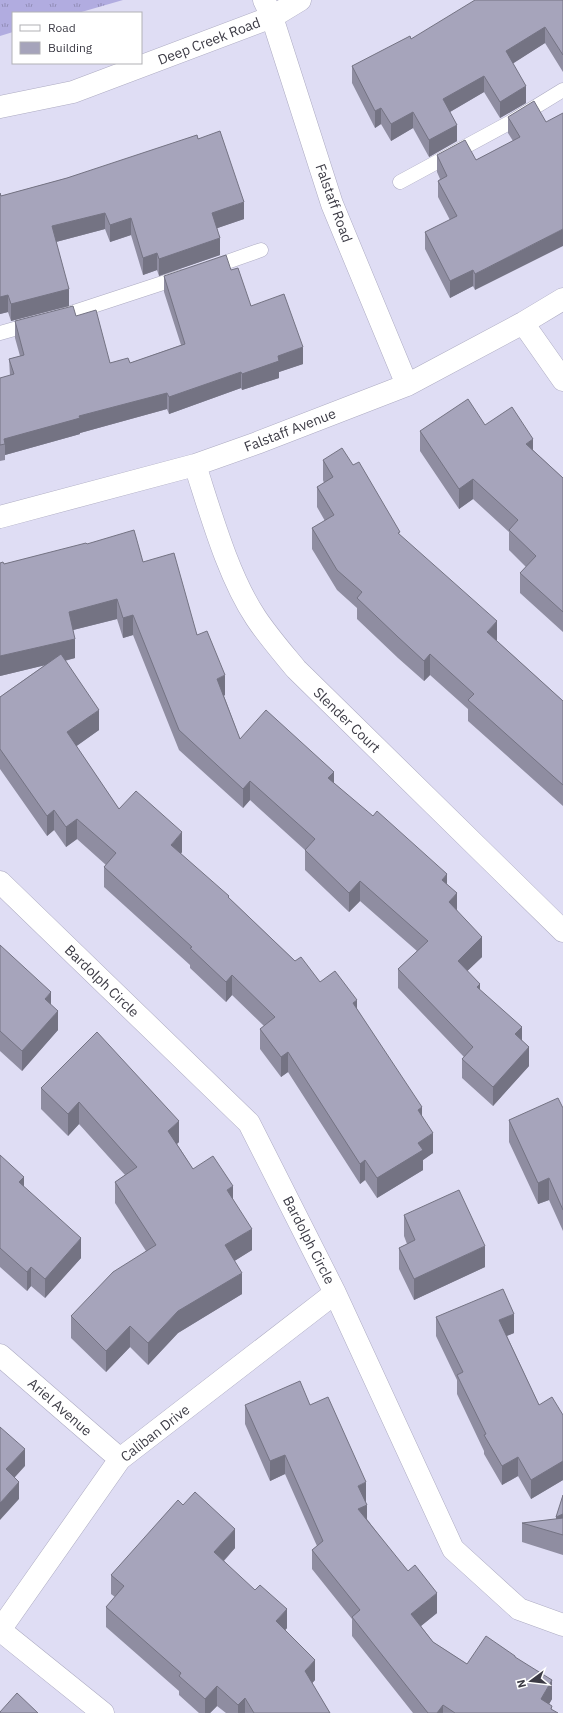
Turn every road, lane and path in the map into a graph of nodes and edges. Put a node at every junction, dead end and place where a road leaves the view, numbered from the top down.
1 (300, 0) edge
2 (268, 9) edge
3 (142, 63) edge
4 (139, 64) edge
5 (563, 90) edge
6 (0, 107) edge
7 (400, 182) dead end
8 (261, 250) dead end
9 (563, 299) edge
10 (523, 323) junction
11 (0, 333) edge
12 (563, 380) edge
13 (407, 385) junction
14 (195, 466) junction
15 (0, 517) edge
16 (0, 882) edge
17 (563, 931) edge
18 (335, 1293) junction
19 (0, 1355) edge
20 (120, 1459) junction
21 (563, 1625) edge
22 (0, 1630) edge
23 (103, 1713) edge

1 - 2 street, Deep Creek Road
2 - 3 street, Deep Creek Road
2 - 13 street, Falstaff Road
4 - 6 street, Deep Creek Road
5 - 7 lane
8 - 11 lane
9 - 10 street, Falstaff Avenue
10 - 12 street
10 - 13 street, Falstaff Avenue
13 - 14 street, Falstaff Avenue
14 - 15 street, Falstaff Avenue
14 - 17 street, Slender Court
16 - 18 street, Bardolph Circle
18 - 20 street, Caliban Drive
18 - 21 street, Bardolph Circle
19 - 20 street, Ariel Avenue
20 - 22 street, Caliban Drive
22 - 23 street

